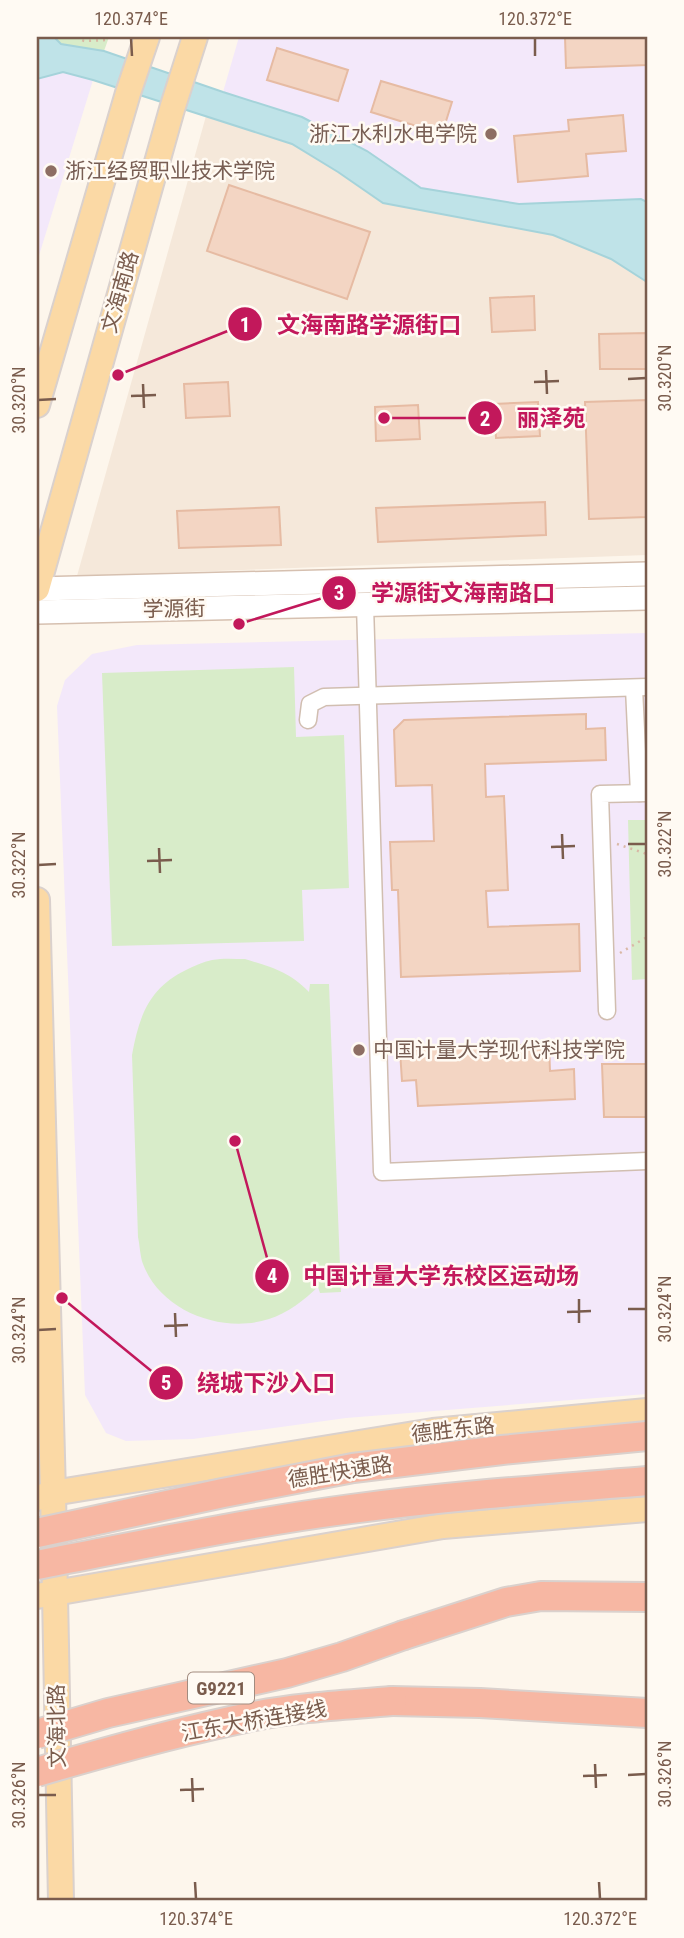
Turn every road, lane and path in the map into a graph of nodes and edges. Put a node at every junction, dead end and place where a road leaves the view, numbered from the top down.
1 (76, 37) edge
2 (195, 37) edge
3 (108, 40) dead end
4 (144, 46) edge
5 (37, 405) edge
6 (647, 574) edge
7 (37, 589) edge
8 (647, 598) edge
9 (365, 605) junction
10 (37, 612) edge
11 (640, 687) edge
12 (368, 696) junction
13 (307, 720) dead end
14 (643, 793) edge
15 (601, 838) junction
16 (647, 854) edge
17 (37, 900) edge
18 (647, 937) edge
19 (605, 962) junction
20 (607, 1011) dead end
21 (647, 1161) edge
22 (647, 1411) edge
23 (647, 1436) edge
24 (647, 1481) edge
25 (45, 1495) edge
26 (647, 1509) edge
27 (37, 1533) edge
28 (37, 1566) edge
29 (45, 1595) edge
30 (647, 1597) edge
31 (647, 1713) edge
32 (37, 1734) edge
33 (37, 1772) edge
34 (61, 1901) edge

1 - 3 path
2 - 7 main road, 文海南路
4 - 5 main road
6 - 7 main road
8 - 9 main road, 学源街
9 - 10 main road, 学源街
9 - 12 street
11 - 12 street
11 - 14 street
12 - 13 street
12 - 21 street
14 - 15 street
15 - 16 path
15 - 19 street
17 - 25 main road
18 - 19 path
19 - 20 street
22 - 25 main road, 德胜东路
23 - 27 highway, 德胜快速路, bridge
24 - 28 highway, 德胜快速路, bridge
25 - 29 main road
26 - 29 main road
29 - 34 main road, 文海北路
30 - 32 highway, 江东大桥连接线 / G9221, bridge
31 - 33 highway, 江东大桥连接线 / G9221, bridge

